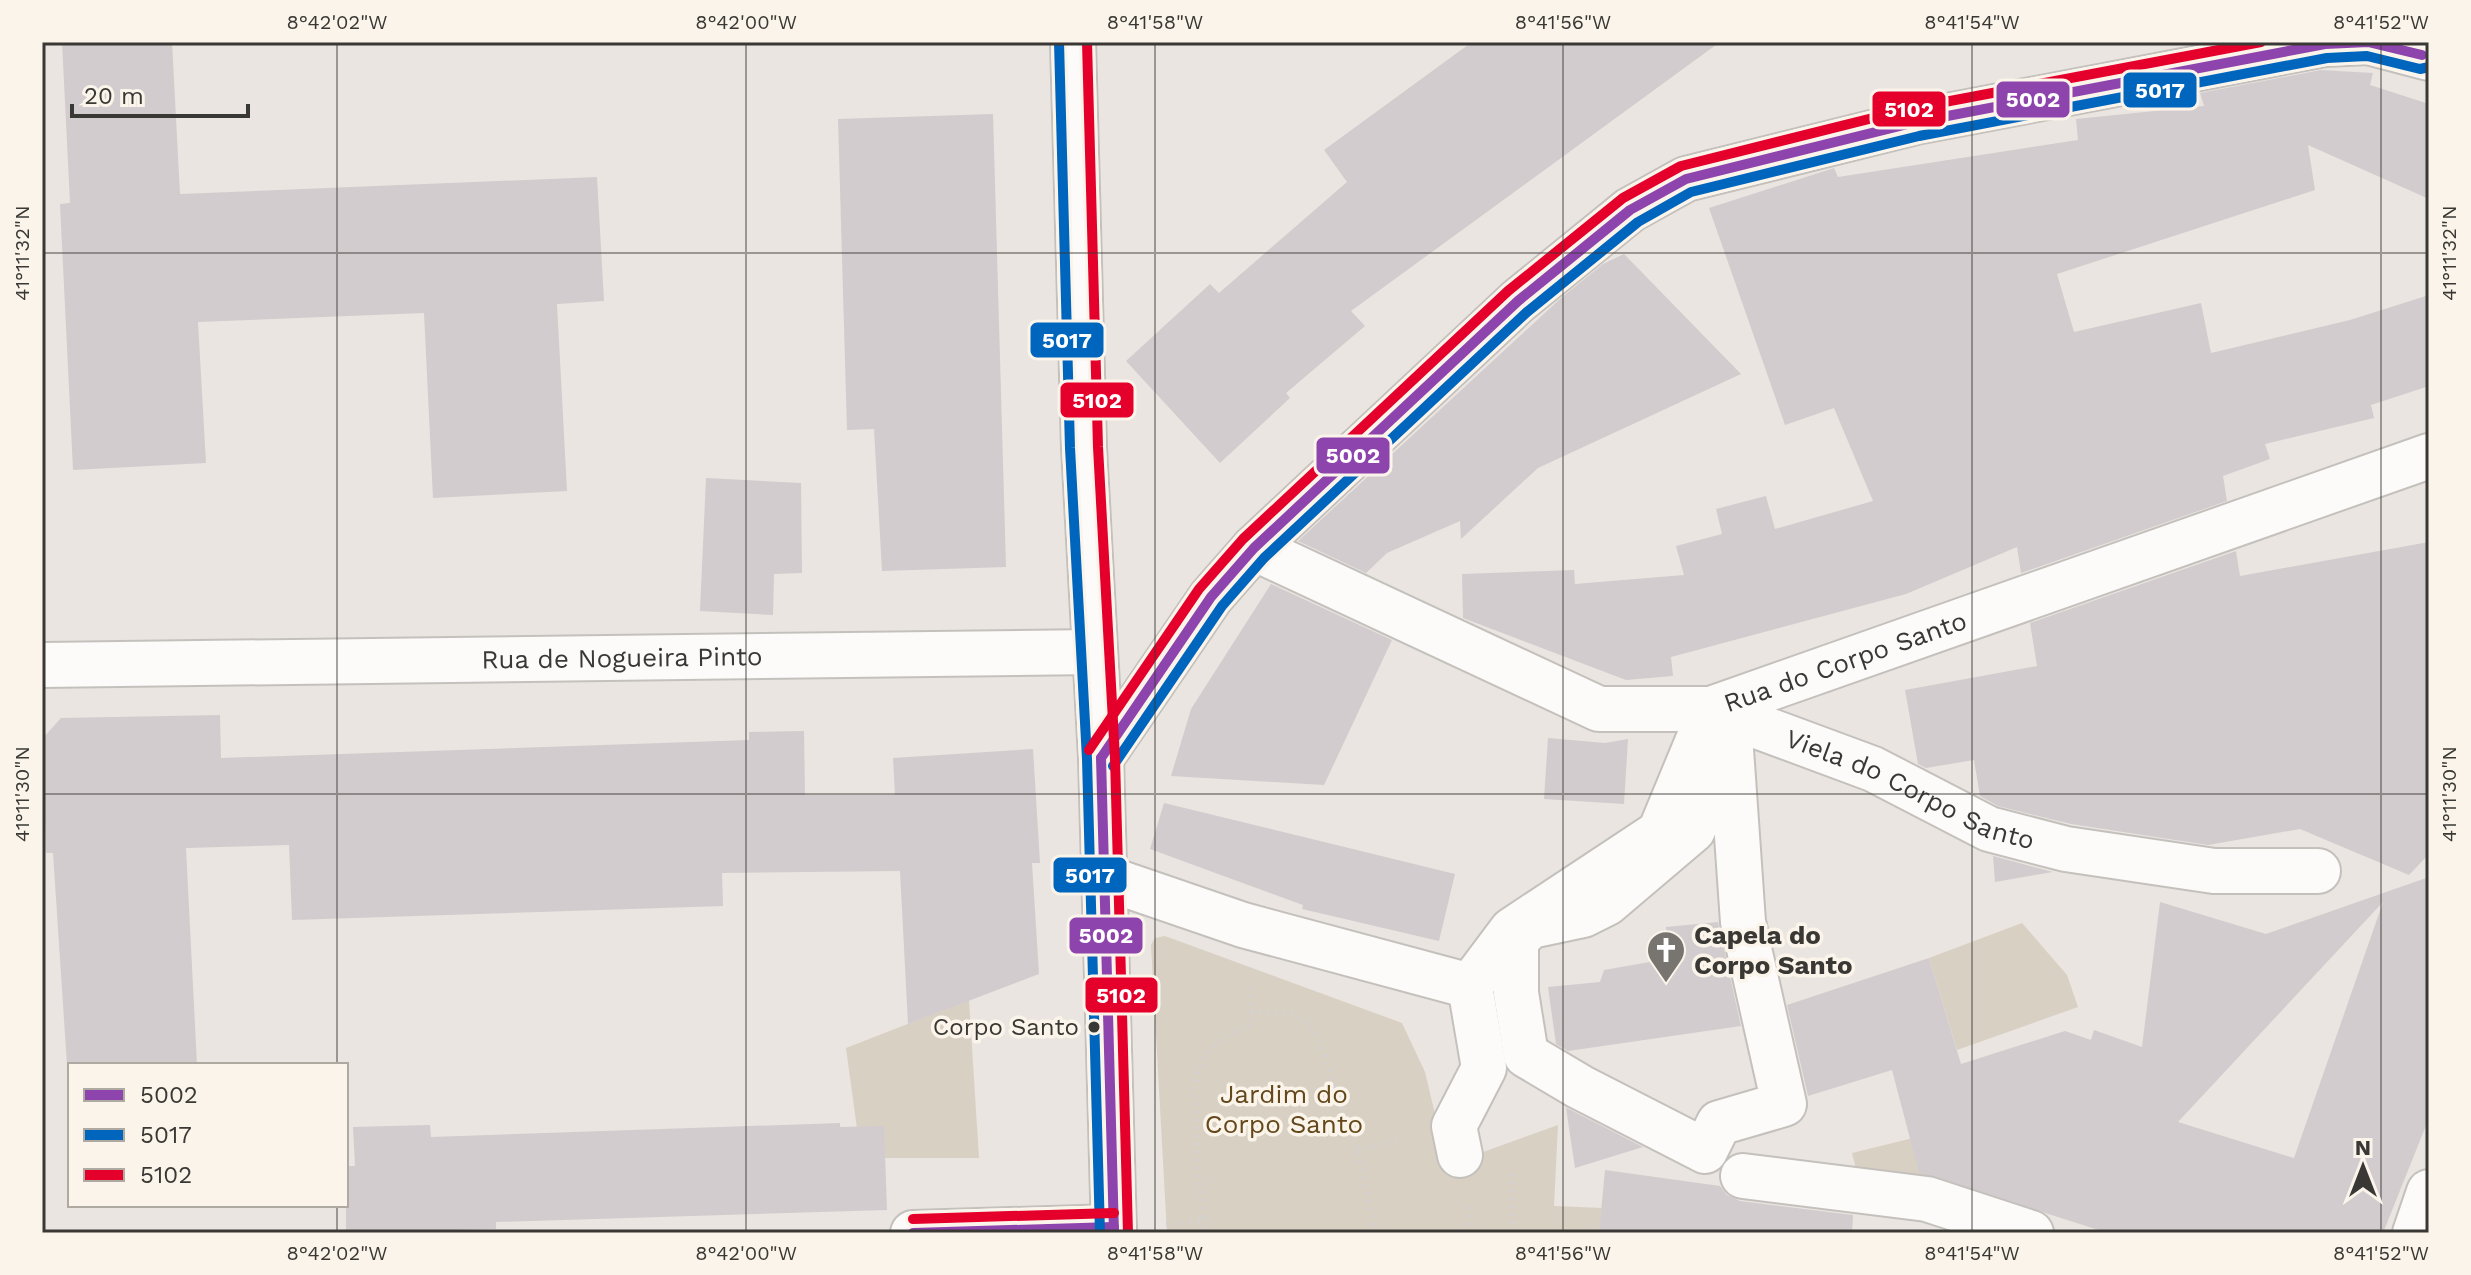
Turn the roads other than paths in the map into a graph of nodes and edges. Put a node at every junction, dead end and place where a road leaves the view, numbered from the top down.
1 (1073, 42) edge
2 (2423, 51) edge
3 (2429, 456) edge
4 (1254, 548) junction
5 (1095, 652) junction
6 (42, 665) edge
7 (1711, 709) junction
8 (1101, 758) junction
9 (2318, 871) dead end
10 (1103, 877) junction
11 (1470, 986) junction
12 (1784, 1104) joint
13 (1460, 1155) dead end
14 (1743, 1176) dead end
15 (2429, 1192) edge
16 (1114, 1230) edge
17 (913, 1233) edge
18 (2031, 1233) edge
19 (2415, 1233) edge

1 - 5 street
2 - 4 street
3 - 7 street, Rua do Corpo Santo
4 - 7 street, Viela do Corpo Santo
4 - 8 street
5 - 6 street, Rua de Nogueira Pinto
5 - 8 street
7 - 9 street, Viela do Corpo Santo
7 - 11 street, Rua do Corpo Santo
8 - 10 street
10 - 11 street
10 - 16 street
11 - 13 street
12 - 12 street
14 - 18 street
15 - 19 street
16 - 17 street

